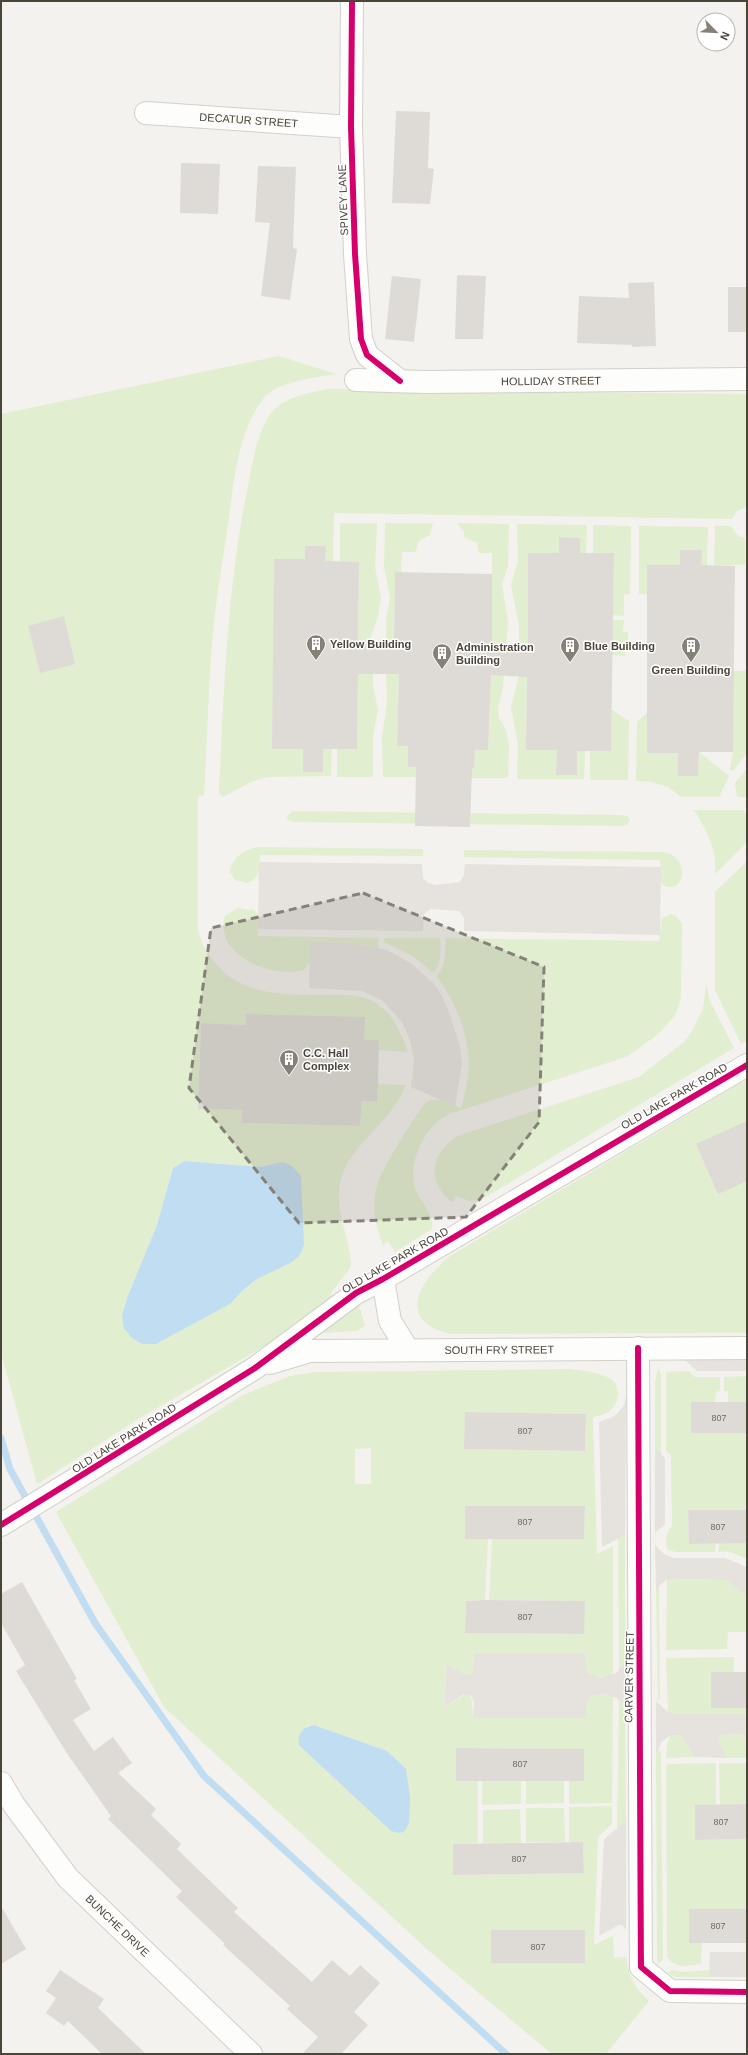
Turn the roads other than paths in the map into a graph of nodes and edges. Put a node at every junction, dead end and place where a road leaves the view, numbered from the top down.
1 (352, 1) edge
2 (146, 113) dead end
3 (352, 127) junction
4 (747, 379) edge
5 (356, 380) dead end
6 (400, 381) junction
7 (747, 1065) edge
8 (383, 1279) junction
9 (638, 1348) junction
10 (747, 1348) edge
11 (408, 1350) junction
12 (255, 1368) junction
13 (9, 1520) edge
14 (1, 1783) edge
15 (747, 1992) edge
16 (251, 2054) edge

1 - 3 street, SPIVEY LANE
2 - 3 street, DECATUR STREET
3 - 6 street, SPIVEY LANE
4 - 6 street, HOLLIDAY STREET
5 - 6 street, HOLLIDAY STREET
7 - 8 street, OLD LAKE PARK ROAD
8 - 11 street
8 - 12 street, OLD LAKE PARK ROAD
9 - 10 street, SOUTH FRY STREET
9 - 11 street, SOUTH FRY STREET
9 - 15 street, CARVER STREET
11 - 12 street, SOUTH FRY STREET
12 - 13 street, OLD LAKE PARK ROAD
14 - 16 street, BUNCHE DRIVE

